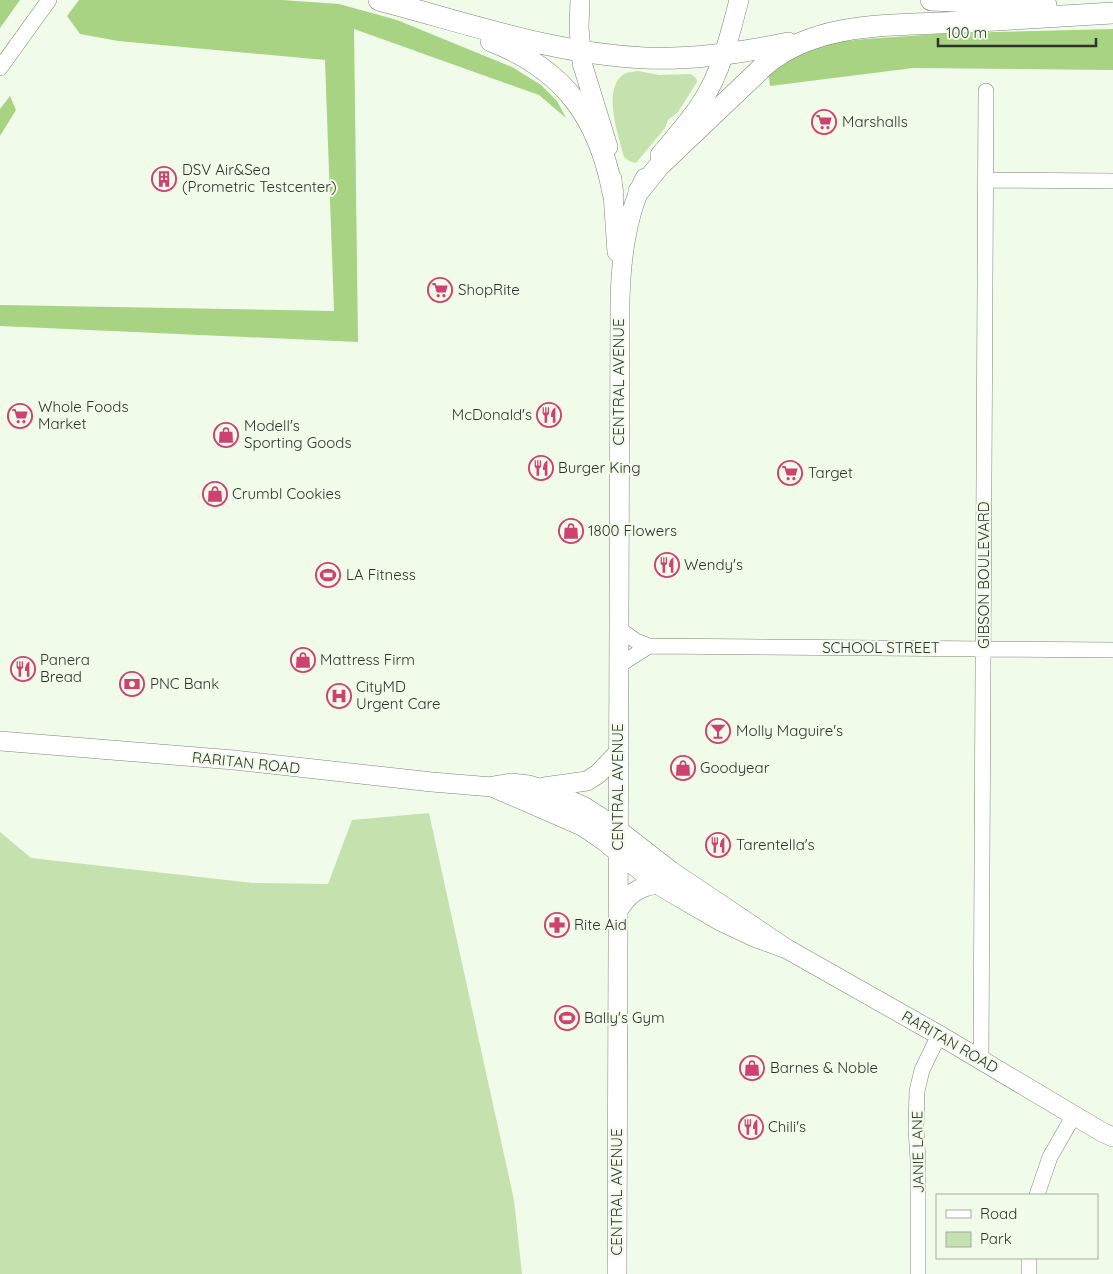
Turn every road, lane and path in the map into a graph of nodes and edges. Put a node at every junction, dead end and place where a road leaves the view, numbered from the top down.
1 (49, 0) edge
2 (379, 0) edge
3 (580, 0) edge
4 (739, 0) edge
5 (931, 0) edge
6 (1113, 6) edge
7 (1113, 13) edge
8 (456, 22) junction
9 (817, 37) junction
10 (580, 51) junction
11 (724, 55) junction
12 (0, 68) edge
13 (986, 91) dead end
14 (987, 180) junction
15 (1113, 181) edge
16 (639, 191) junction
17 (613, 193) junction
18 (620, 300) junction
19 (618, 628) junction
20 (649, 646) junction
21 (983, 649) junction
22 (1113, 650) edge
23 (618, 666) junction
24 (0, 741) edge
25 (617, 754) junction
26 (492, 787) junction
27 (538, 788) junction
28 (618, 830) junction
29 (618, 854) junction
30 (657, 884) junction
31 (618, 911) junction
32 (787, 949) junction
33 (939, 1035) junction
34 (980, 1059) junction
35 (1074, 1115) junction
36 (1113, 1137) edge
37 (1037, 1194) edge
38 (1029, 1259) edge
39 (617, 1274) edge
40 (918, 1274) edge
41 (1029, 1274) edge

1 - 12 street
2 - 8 highway
3 - 10 main road, CENTRAL AVENUE
4 - 11 main road, CENTRAL AVENUE
5 - 6 highway
7 - 9 highway
8 - 10 highway
8 - 17 highway
9 - 11 highway
9 - 16 highway
10 - 11 highway
10 - 17 main road, CENTRAL AVENUE
11 - 16 main road, CENTRAL AVENUE
13 - 14 street, GIBSON BOULEVARD
14 - 15 street
14 - 21 street, GIBSON BOULEVARD
16 - 18 main road, CENTRAL AVENUE
17 - 18 main road, CENTRAL AVENUE
18 - 19 main road, CENTRAL AVENUE
19 - 20 street, SCHOOL STREET
19 - 23 main road, CENTRAL AVENUE
20 - 21 street, SCHOOL STREET
20 - 23 street
21 - 22 street, SCHOOL STREET
21 - 34 street, GIBSON BOULEVARD
23 - 25 main road, CENTRAL AVENUE
24 - 26 main road, RARITAN ROAD
25 - 27 main road
25 - 28 main road, CENTRAL AVENUE
26 - 27 main road, RARITAN ROAD
26 - 29 main road, RARITAN ROAD
27 - 28 main road, RARITAN ROAD
28 - 29 main road, CENTRAL AVENUE
28 - 32 main road, RARITAN ROAD
29 - 30 main road, RARITAN ROAD
29 - 31 main road, CENTRAL AVENUE
30 - 31 main road
30 - 32 main road, RARITAN ROAD
31 - 39 main road, CENTRAL AVENUE
32 - 33 main road, RARITAN ROAD
33 - 34 main road, RARITAN ROAD
33 - 40 street, JANIE LANE
34 - 35 main road, RARITAN ROAD
35 - 36 main road, RARITAN ROAD
35 - 37 street
38 - 41 street

